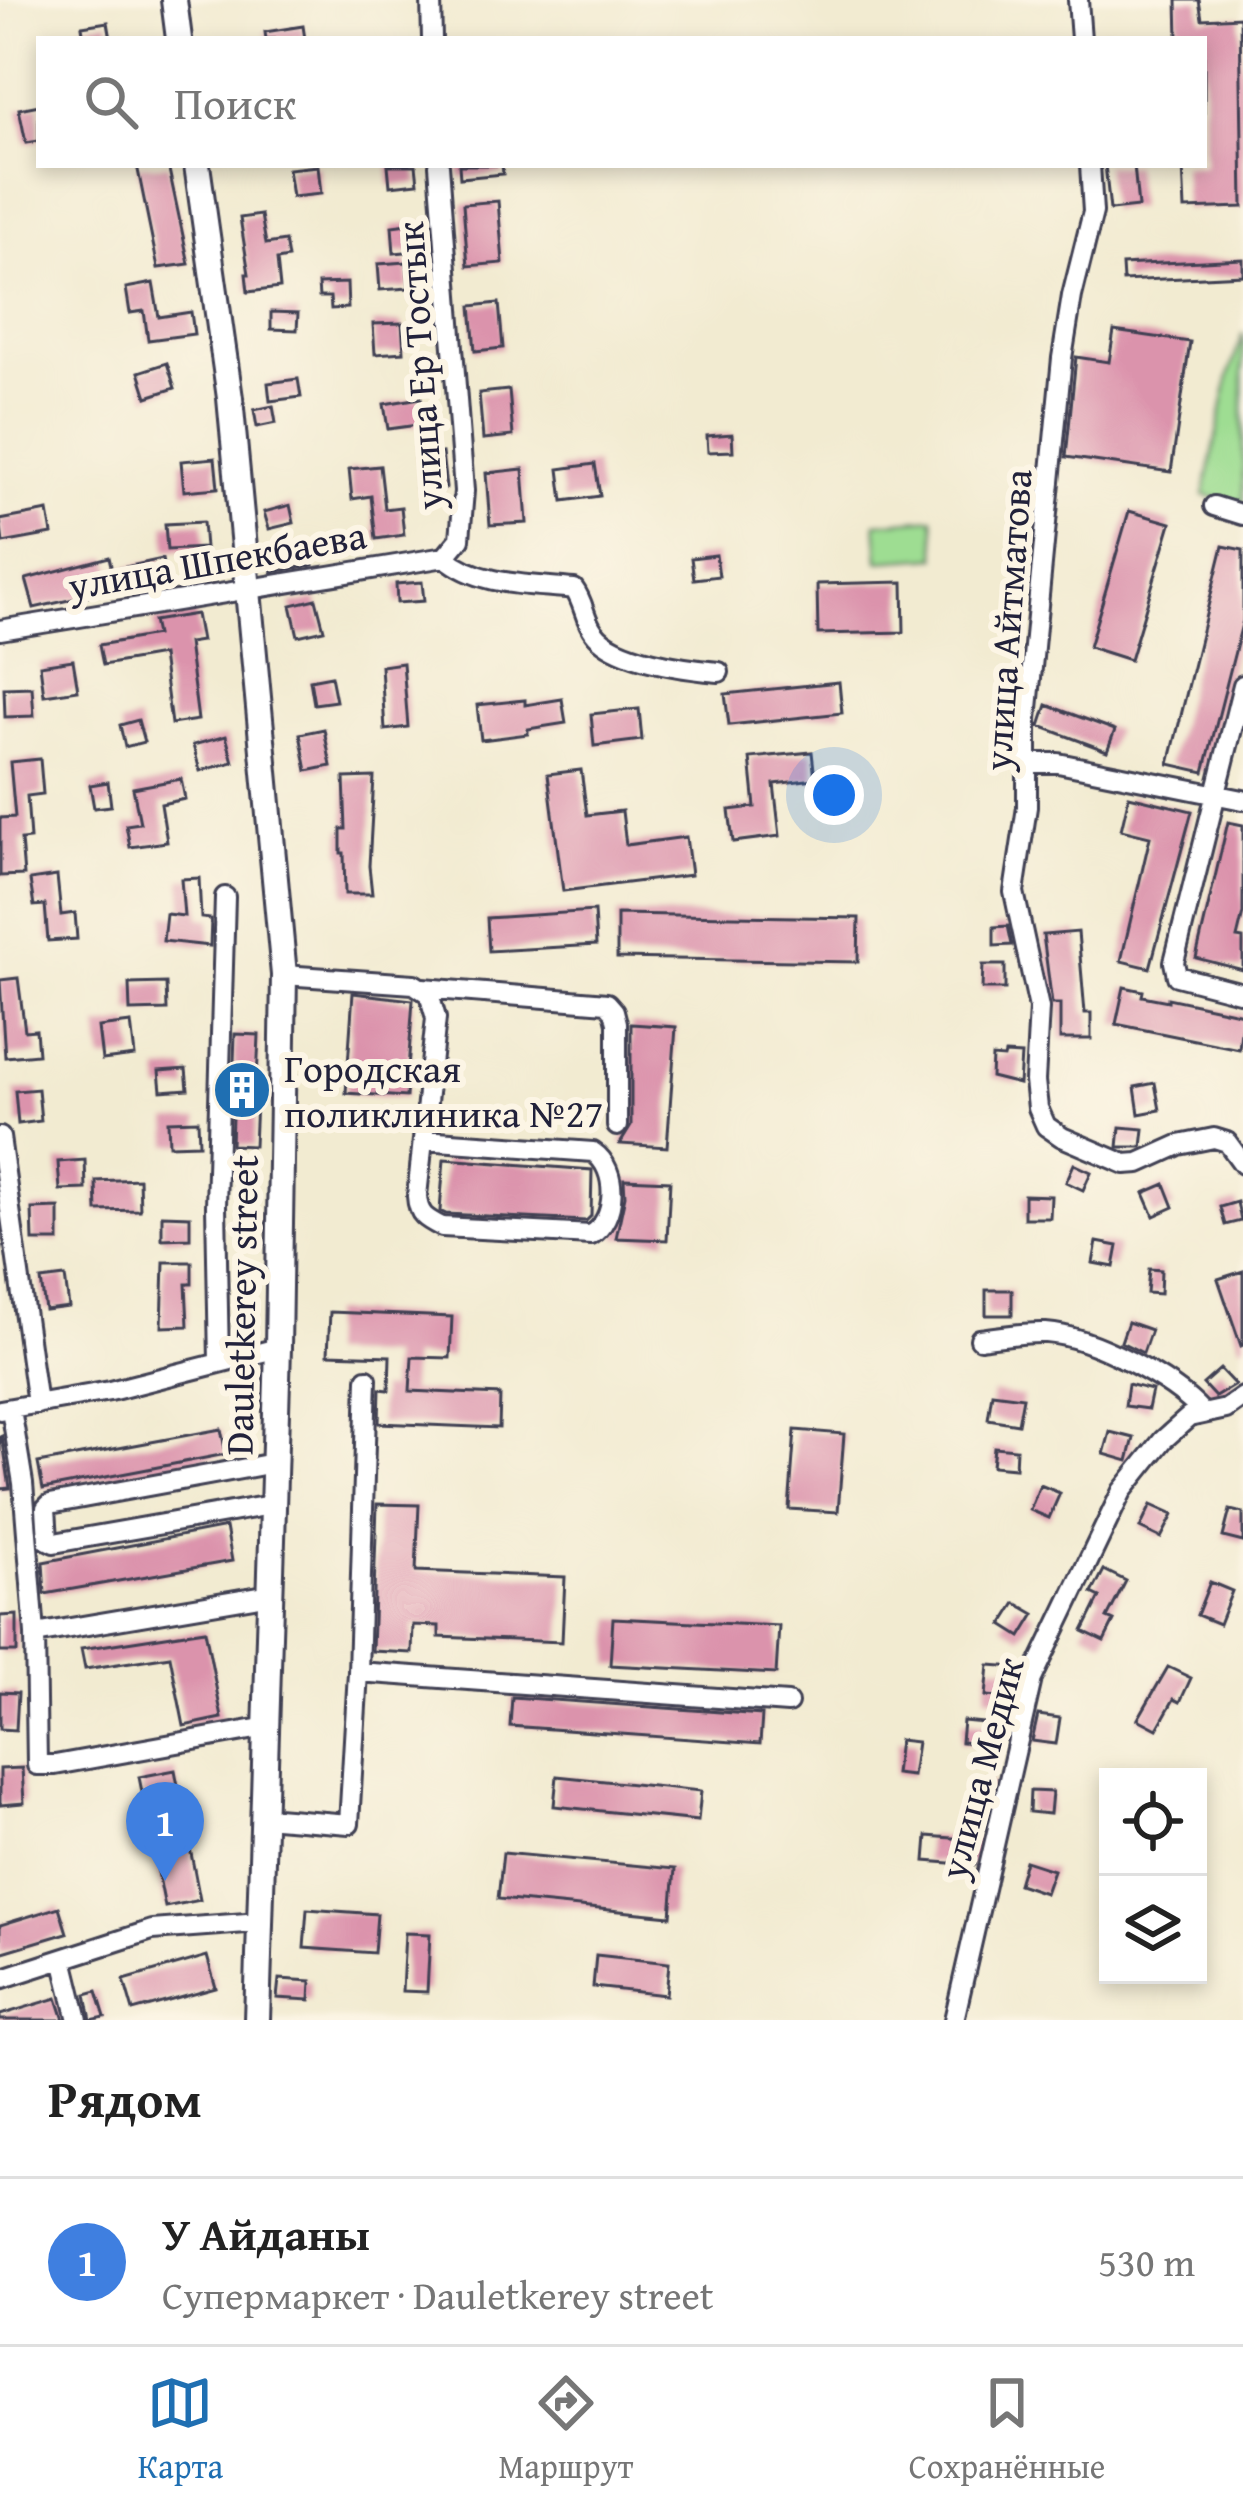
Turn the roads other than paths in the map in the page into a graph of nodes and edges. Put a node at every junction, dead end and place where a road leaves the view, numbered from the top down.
1 (174, 0) edge
2 (430, 0) edge
3 (1078, 0) edge
4 (179, 36) edge
5 (432, 36) edge
6 (1081, 36) edge
7 (197, 168) edge
8 (439, 168) edge
9 (1090, 168) edge
10 (1214, 506) dead end
11 (1243, 515) edge
12 (446, 556) junction
13 (249, 591) junction
14 (0, 629) edge
15 (719, 672) dead end
16 (1243, 685) edge
17 (1026, 763) junction
18 (1216, 794) junction
19 (1243, 800) edge
20 (225, 897) dead end
21 (284, 975) junction
22 (423, 988) junction
23 (1243, 994) edge
24 (617, 1126) dead end
25 (0, 1137) edge
26 (424, 1140) junction
27 (1243, 1163) edge
28 (980, 1339) dead end
29 (278, 1348) junction
30 (219, 1362) junction
31 (367, 1378) dead end
32 (1243, 1397) edge
33 (37, 1404) junction
34 (6, 1409) edge
35 (1202, 1412) junction
36 (274, 1462) junction
37 (271, 1505) junction
38 (271, 1594) junction
39 (35, 1634) junction
40 (358, 1672) junction
41 (788, 1703) dead end
42 (267, 1726) junction
43 (264, 1817) junction
44 (260, 1922) junction
45 (62, 1959) junction
46 (0, 1979) edge
47 (78, 2020) edge
48 (257, 2020) edge
49 (954, 2020) edge

1 - 4 main road
2 - 5 street
3 - 6 street
7 - 13 main road, Dauletkerey street
8 - 12 street, улица Ер Тостык
9 - 17 street, улица Айтматова
10 - 11 street
12 - 13 street, улица Шпекбаева
12 - 15 street
13 - 14 street, улица Шпекбаева
13 - 21 main road, Dauletkerey street
16 - 18 street
17 - 18 street
17 - 27 street, улица Айтматова
18 - 19 street
18 - 23 street
20 - 30 street
21 - 22 street
21 - 29 main road, Dauletkerey street
22 - 24 street
22 - 26 street
25 - 33 street
26 - 26 street
28 - 35 street
29 - 30 street
29 - 36 main road, Dauletkerey street
30 - 33 street
31 - 40 street
32 - 35 street, улица Медик
33 - 34 street
34 - 39 street
35 - 49 street, улица Медик
36 - 37 main road, Dauletkerey street
36 - 37 street
37 - 38 main road, Dauletkerey street
38 - 39 street
38 - 42 main road, Dauletkerey street
39 - 42 street
40 - 41 street
40 - 43 street
42 - 43 main road, Dauletkerey street
43 - 44 main road, Dauletkerey street
44 - 45 street
44 - 48 main road, Dauletkerey street
45 - 46 street
45 - 47 street

